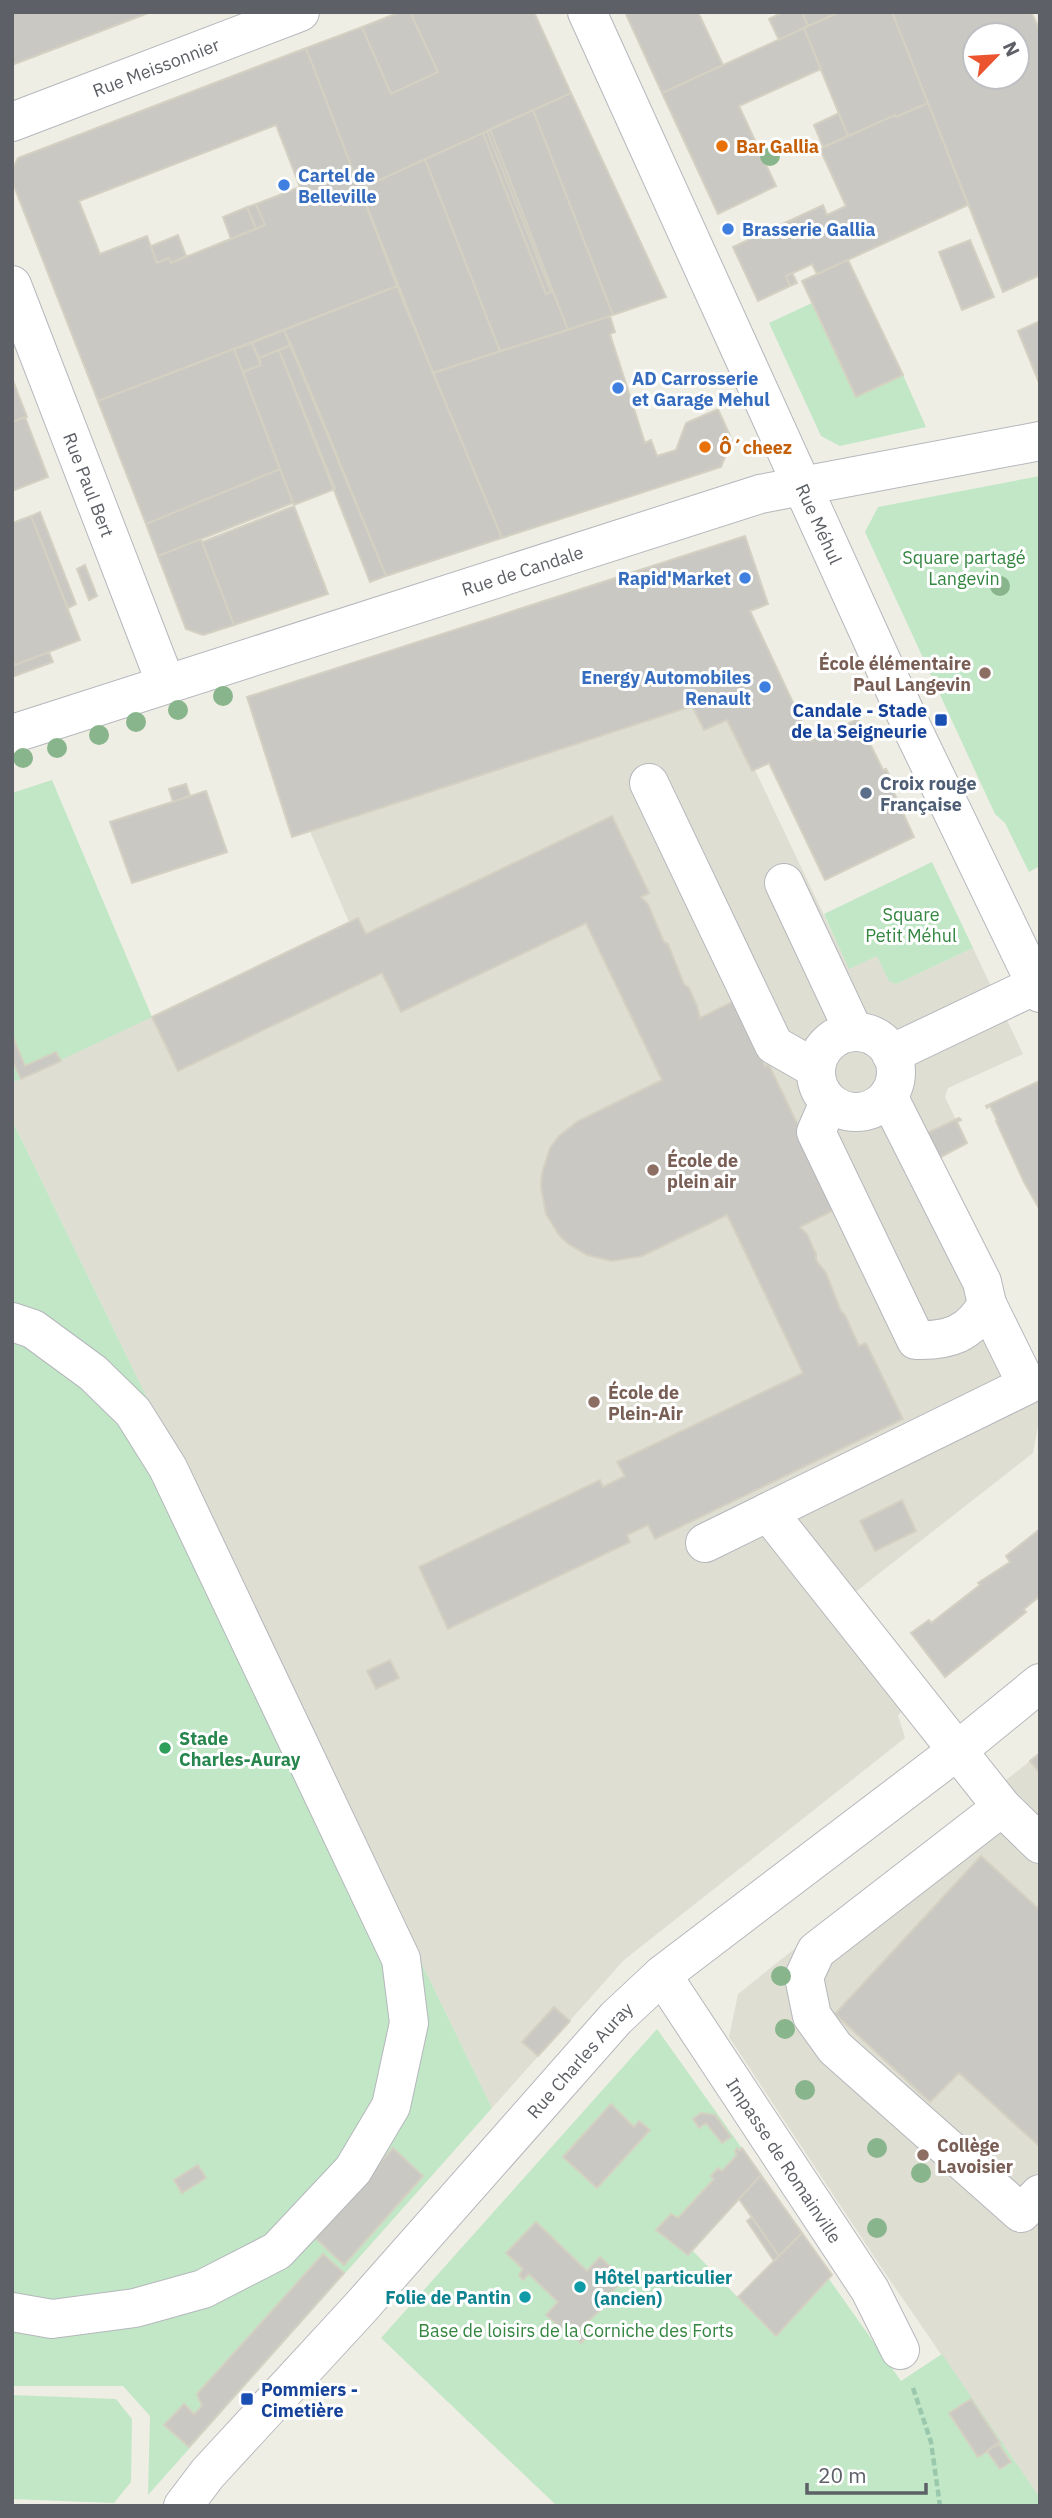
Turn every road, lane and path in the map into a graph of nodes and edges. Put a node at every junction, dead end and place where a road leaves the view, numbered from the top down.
1 (300, 12) edge
2 (587, 12) edge
3 (12, 122) edge
4 (12, 285) edge
5 (1040, 441) edge
6 (802, 485) junction
7 (166, 684) junction
8 (12, 734) edge
9 (649, 783) dead end
10 (784, 883) dead end
11 (1038, 989) edge
12 (854, 1032) junction
13 (891, 1054) junction
14 (823, 1085) junction
15 (888, 1096) junction
16 (987, 1304) junction
17 (12, 1322) edge
18 (768, 1512) junction
19 (705, 1543) dead end
20 (1040, 1683) edge
21 (957, 1750) junction
22 (1002, 1807) junction
23 (1040, 1844) edge
24 (662, 1975) junction
25 (1040, 2194) edge
26 (12, 2312) edge
27 (900, 2350) joint
28 (183, 2506) edge
29 (940, 2506) edge

1 - 3 street, Rue Meissonnier
2 - 6 street, Rue Méhul
4 - 7 street, Rue Paul Bert
5 - 6 street, Rue de Candale
6 - 7 street, Rue de Candale
6 - 11 street, Rue Méhul
7 - 8 street, Rue de Candale
9 - 14 street
10 - 12 street
11 - 13 street
12 - 13 street
12 - 14 street
13 - 15 street
14 - 15 street
14 - 16 street
15 - 16 street
16 - 18 street
17 - 26 street
18 - 19 street
18 - 21 street
20 - 21 street, Rue Charles Auray
21 - 22 street
21 - 24 street, Rue Charles Auray
22 - 23 street
22 - 25 street
24 - 27 street, Impasse de Romainville
24 - 28 street, Rue Charles Auray
27 - 29 path

